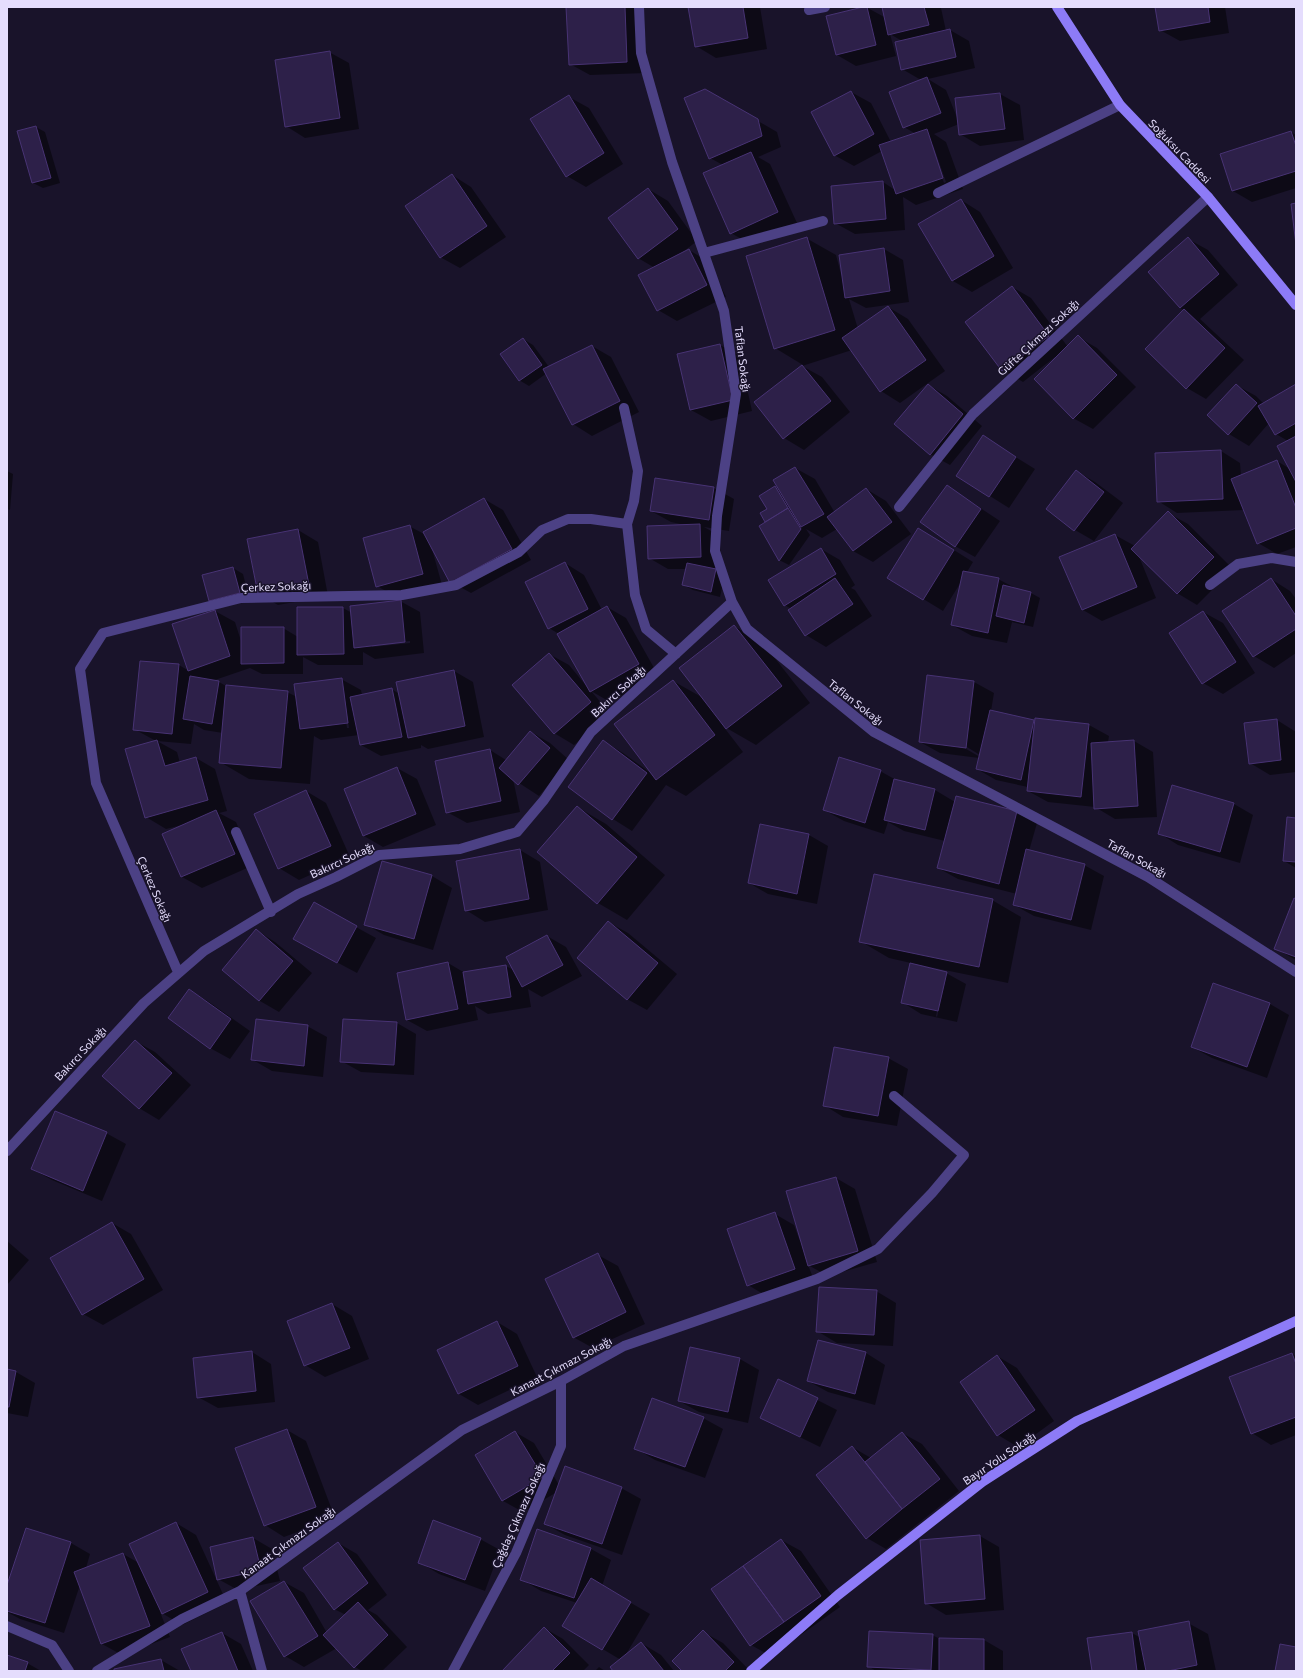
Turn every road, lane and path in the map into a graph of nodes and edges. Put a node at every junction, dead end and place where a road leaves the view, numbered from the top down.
1 (640, 7) edge
2 (825, 7) edge
3 (1057, 7) edge
4 (809, 10) dead end
5 (1120, 105) junction
6 (938, 194) dead end
7 (1208, 197) junction
8 (823, 221) dead end
9 (704, 253) junction
10 (1296, 305) edge
11 (624, 408) dead end
12 (899, 507) dead end
13 (627, 524) junction
14 (1296, 562) edge
15 (1210, 585) dead end
16 (732, 602) junction
17 (676, 654) junction
18 (236, 832) dead end
19 (271, 912) junction
20 (178, 972) junction
21 (1296, 972) edge
22 (894, 1096) dead end
23 (7, 1151) edge
24 (1296, 1321) edge
25 (561, 1381) junction
26 (240, 1591) junction
27 (7, 1626) edge
28 (69, 1671) edge
29 (97, 1671) edge
30 (262, 1671) edge
31 (453, 1671) edge
32 (751, 1671) edge

1 - 9 street, Taflan Sokağı
2 - 4 street
3 - 5 street, Soğuksu Caddesi
5 - 6 street
5 - 7 street, Soğuksu Caddesi
7 - 10 street, Soğuksu Caddesi
7 - 12 street, Güfte Çıkmazı Sokağı
8 - 9 street
9 - 16 street, Taflan Sokağı
11 - 13 street
13 - 17 street
13 - 20 street, Çerkez Sokağı
14 - 15 street
16 - 17 street, Bakırcı Sokağı
16 - 21 street, Taflan Sokağı
17 - 19 street, Bakırcı Sokağı
18 - 19 street
19 - 20 street, Bakırcı Sokağı
20 - 23 street, Bakırcı Sokağı
22 - 25 street, Kanaat Çıkmazı Sokağı
24 - 32 street, Bayır Yolu Sokağı
25 - 26 street, Kanaat Çıkmazı Sokağı
25 - 31 street, Çağdaş Çıkmazı Sokağı
26 - 29 street, Kanaat Çıkmazı Sokağı
26 - 30 street
27 - 28 street

